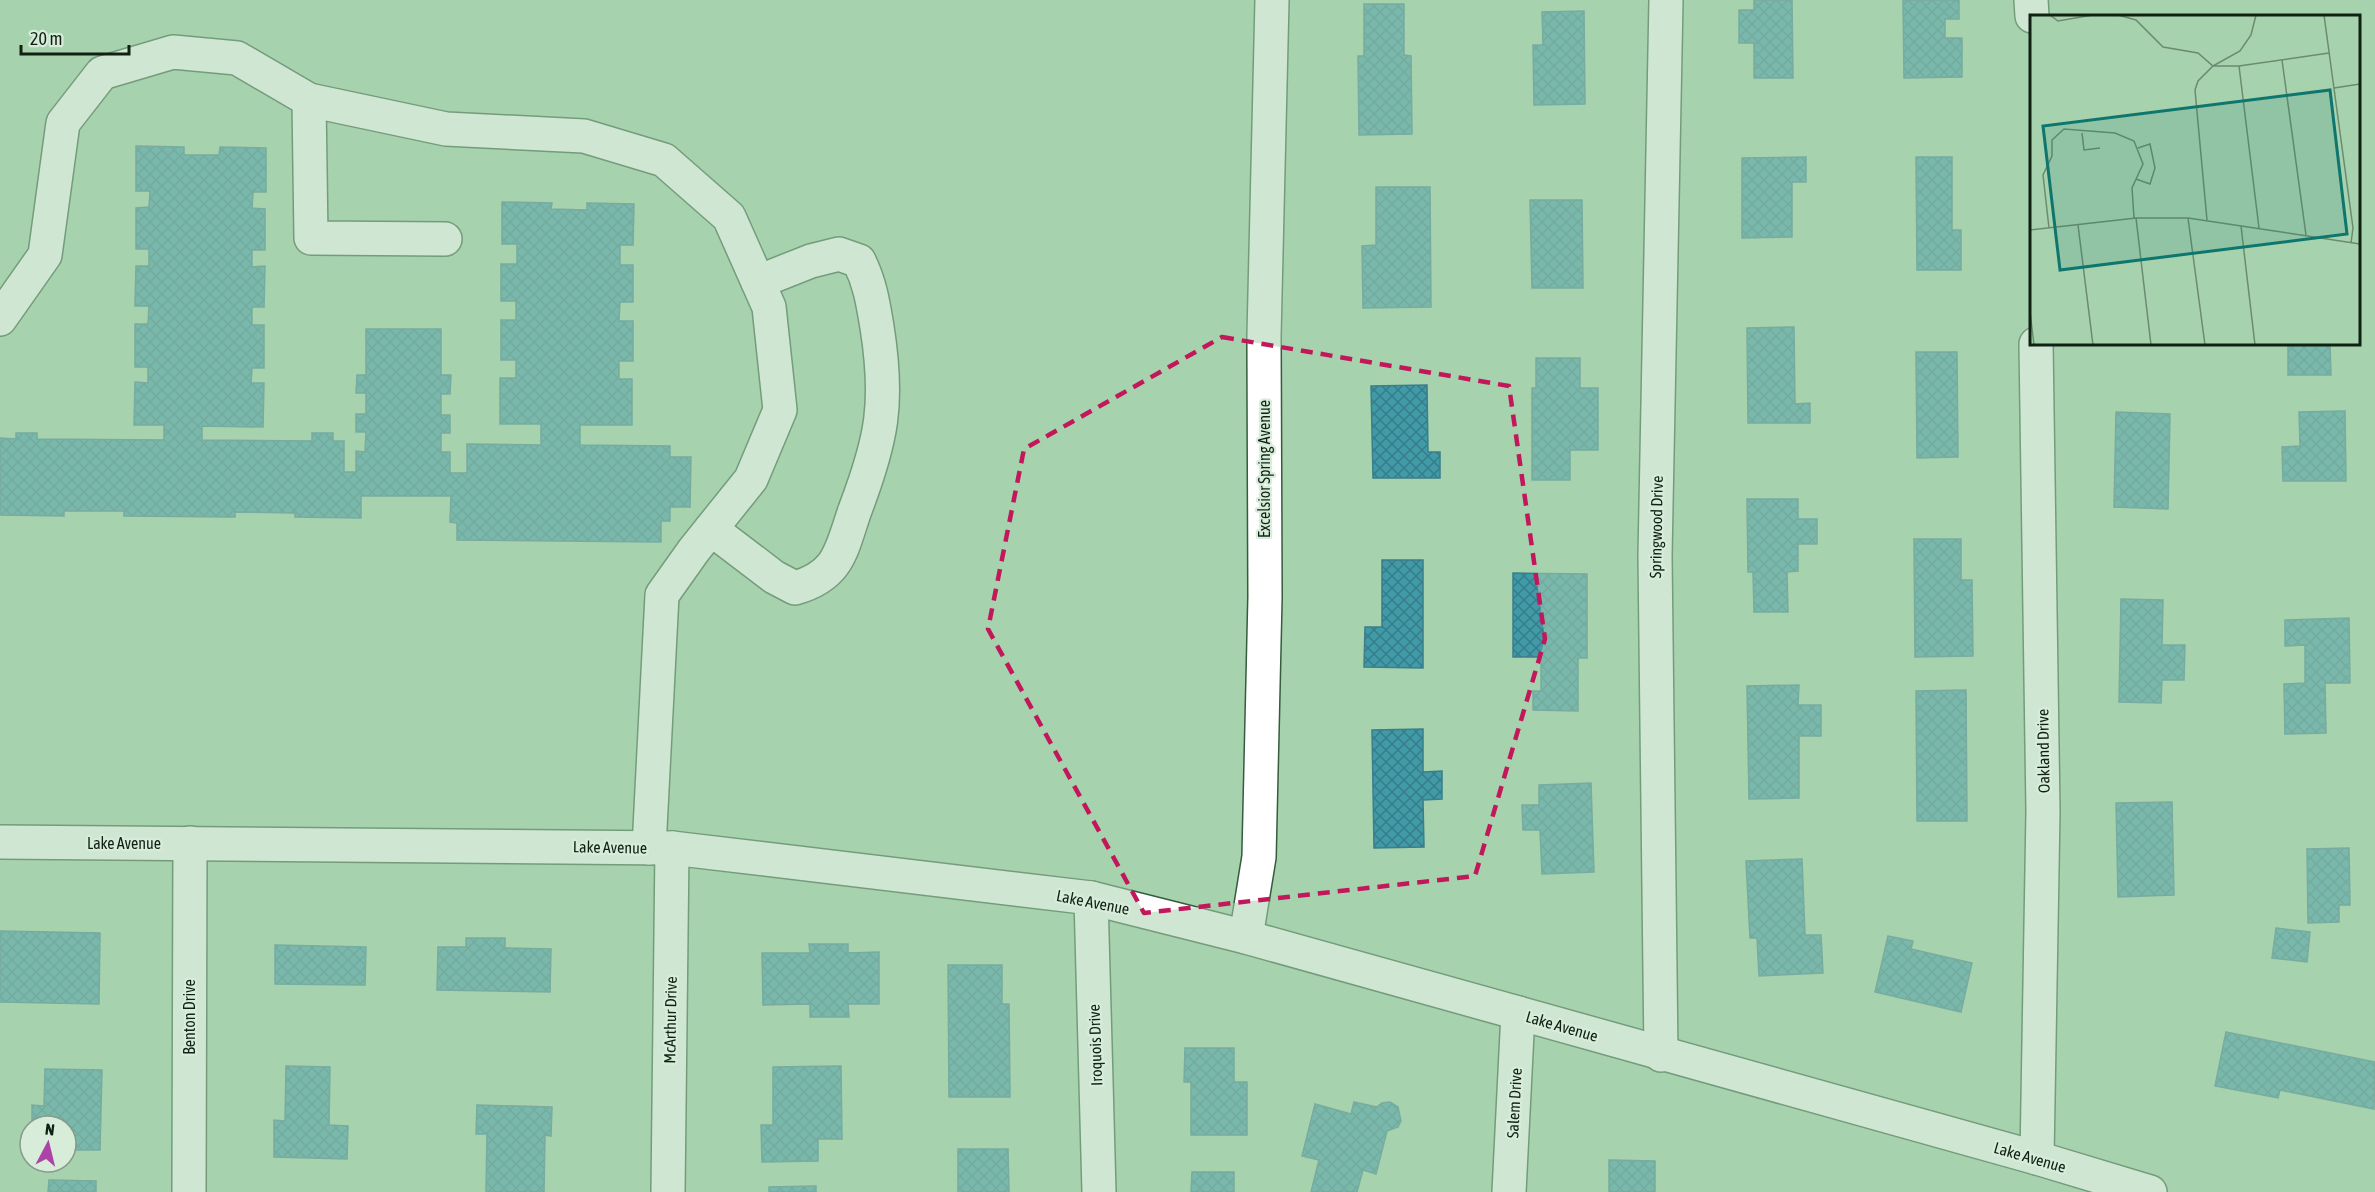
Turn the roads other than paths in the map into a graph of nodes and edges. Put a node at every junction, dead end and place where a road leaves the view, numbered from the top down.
1 (1272, 0) edge
2 (1666, 0) edge
3 (2031, 0) edge
4 (2032, 15) edge
5 (309, 100) junction
6 (445, 239) dead end
7 (758, 282) junction
8 (0, 318) edge
9 (2037, 345) edge
10 (711, 529) junction
11 (0, 842) edge
12 (190, 843) junction
13 (660, 848) junction
14 (1091, 898) junction
15 (1246, 938) junction
16 (1518, 1013) junction
17 (1661, 1055) junction
18 (2037, 1158) junction
19 (189, 1192) edge
20 (668, 1192) edge
21 (1099, 1192) edge
22 (1509, 1192) edge
23 (2150, 1192) edge

1 - 15 street, Excelsior Spring Avenue
2 - 17 street, Springwood Drive
3 - 4 street
5 - 6 street
5 - 7 street, McArthur Drive
5 - 8 street, McArthur Drive
7 - 10 street, McArthur Drive
7 - 10 street
9 - 18 street, Oakland Drive
10 - 13 street, McArthur Drive
11 - 12 street, Lake Avenue
12 - 13 street, Lake Avenue
12 - 19 street, Benton Drive
13 - 14 street, Lake Avenue
13 - 20 street, McArthur Drive
14 - 15 street, Lake Avenue
14 - 21 street, Iroquois Drive
15 - 16 street, Lake Avenue
16 - 17 street, Lake Avenue
16 - 22 street, Salem Drive
17 - 18 street, Lake Avenue
18 - 23 street, Lake Avenue

